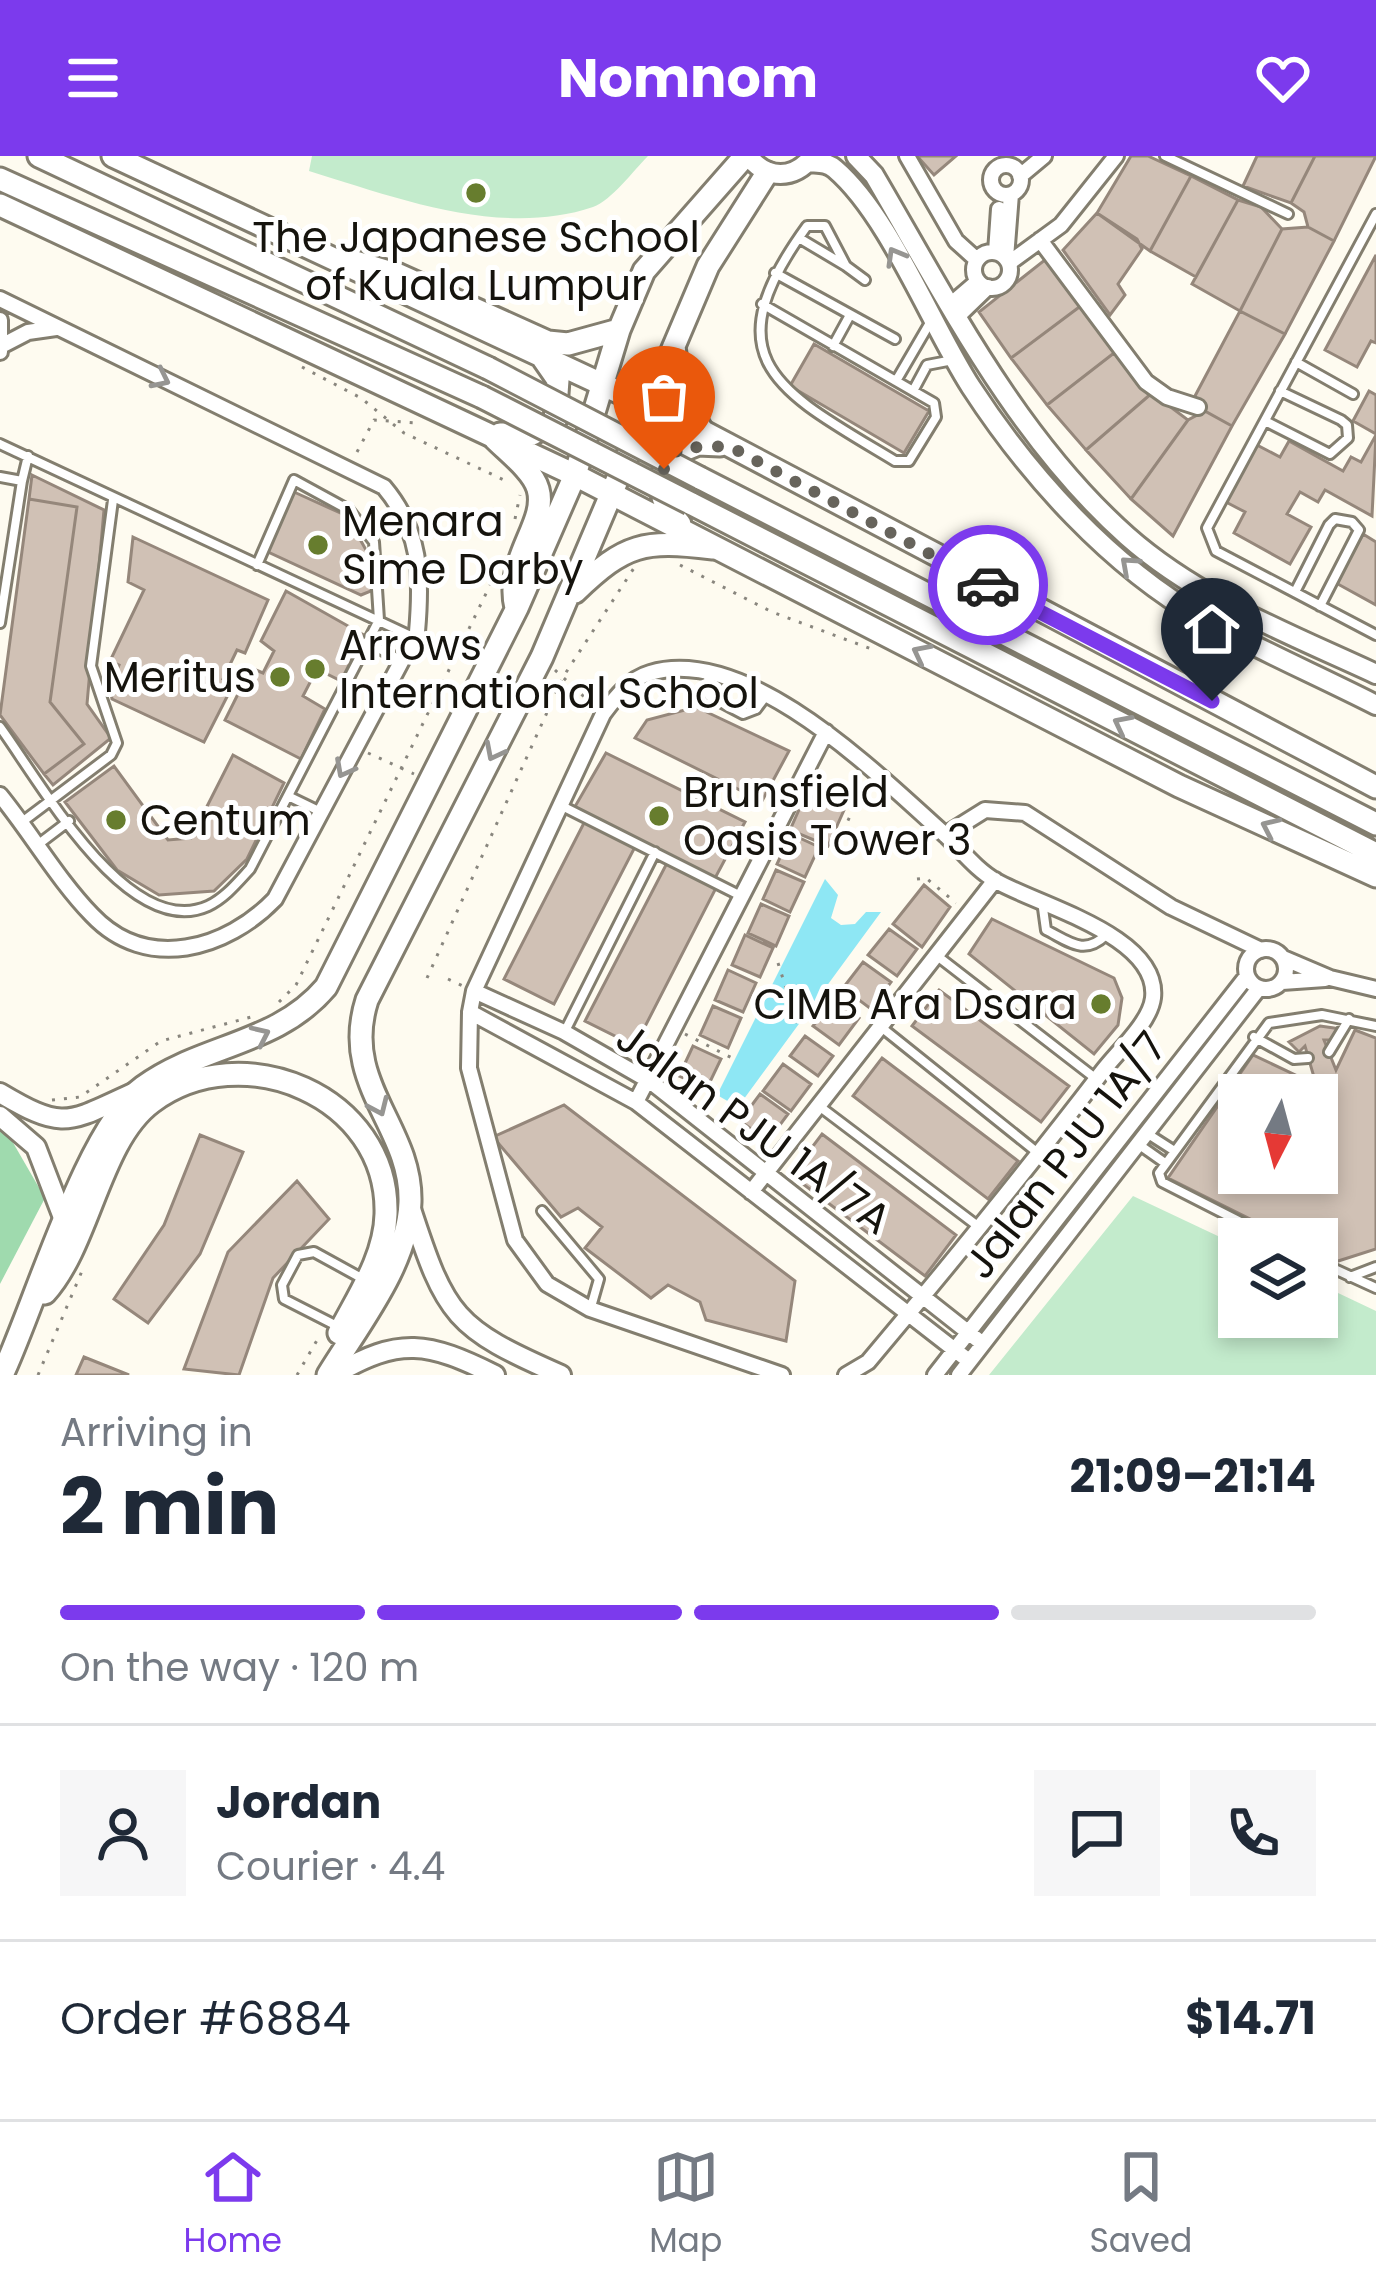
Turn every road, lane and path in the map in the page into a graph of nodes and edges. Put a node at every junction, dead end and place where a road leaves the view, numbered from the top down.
1 (39, 156) edge
2 (113, 156) edge
3 (746, 156) edge
4 (856, 156) edge
5 (907, 156) edge
6 (1044, 156) edge
7 (1116, 156) edge
8 (1166, 156) edge
9 (811, 159) edge
10 (994, 162) edge
11 (767, 173) junction
12 (1021, 176) junction
13 (0, 179) edge
14 (1006, 194) junction
15 (0, 205) edge
16 (1288, 214) dead end
17 (1376, 214) edge
18 (799, 238) junction
19 (1040, 241) junction
20 (329, 257) junction
21 (1004, 258) junction
22 (977, 260) junction
23 (846, 266) junction
24 (775, 273) junction
25 (865, 280) dead end
26 (983, 284) junction
27 (0, 299) edge
28 (762, 304) junction
29 (953, 311) junction
30 (851, 315) junction
31 (932, 319) junction
32 (0, 320) edge
33 (56, 328) junction
34 (619, 330) junction
35 (673, 339) junction
36 (895, 339) dead end
37 (833, 346) junction
38 (0, 349) edge
39 (541, 356) junction
40 (286, 358) dead end
41 (955, 359) junction
42 (1296, 362) junction
43 (896, 381) junction
44 (602, 385) junction
45 (913, 391) junction
46 (1280, 391) junction
47 (1353, 394) dead end
48 (647, 406) junction
49 (1198, 407) dead end
50 (440, 410) junction
51 (382, 417) junction
52 (1264, 421) junction
53 (702, 431) junction
54 (490, 434) junction
55 (0, 444) edge
56 (729, 446) junction
57 (357, 452) dead end
58 (28, 456) junction
59 (575, 475) junction
60 (0, 477) edge
61 (504, 480) dead end
62 (22, 482) junction
63 (615, 494) junction
64 (518, 496) dead end
65 (113, 500) junction
66 (1092, 500) junction
67 (1081, 522) junction
68 (515, 525) dead end
69 (689, 533) junction
70 (634, 547) junction
71 (719, 548) junction
72 (257, 565) junction
73 (498, 570) dead end
74 (1295, 592) junction
75 (568, 599) junction
76 (1320, 606) junction
77 (517, 608) junction
78 (379, 620) junction
79 (0, 623) edge
80 (1376, 635) edge
81 (414, 638) junction
82 (367, 642) junction
83 (542, 657) junction
84 (402, 661) junction
85 (709, 671) junction
86 (1376, 674) edge
87 (562, 677) junction
88 (765, 697) junction
89 (1376, 705) edge
90 (602, 713) junction
91 (0, 727) edge
92 (826, 731) junction
93 (356, 748) junction
94 (400, 767) junction
95 (802, 777) junction
96 (430, 780) junction
97 (1376, 787) edge
98 (0, 795) edge
99 (288, 796) junction
100 (53, 800) junction
101 (559, 805) junction
102 (321, 812) junction
103 (69, 821) junction
104 (22, 822) junction
105 (1376, 824) edge
106 (945, 835) junction
107 (840, 837) dead end
108 (40, 843) junction
109 (655, 852) junction
110 (1376, 854) edge
111 (1376, 876) edge
112 (917, 879) dead end
113 (995, 880) junction
114 (742, 897) junction
115 (1042, 901) junction
116 (956, 903) dead end
117 (1106, 935) junction
118 (1261, 950) junction
119 (935, 954) junction
120 (1283, 958) junction
121 (778, 963) dead end
122 (428, 978) dead end
123 (1330, 978) junction
124 (1253, 982) junction
125 (1282, 982) junction
126 (1376, 988) edge
127 (474, 991) junction
128 (470, 1012) junction
129 (1349, 1018) junction
130 (1376, 1026) edge
131 (880, 1027) junction
132 (800, 1029) dead end
133 (677, 1030) junction
134 (564, 1032) junction
135 (1254, 1037) junction
136 (1329, 1052) dead end
137 (732, 1058) dead end
138 (1308, 1058) dead end
139 (1096, 1079) junction
140 (651, 1082) junction
141 (136, 1091) junction
142 (0, 1093) edge
143 (38, 1096) dead end
144 (636, 1102) junction
145 (819, 1106) junction
146 (0, 1116) edge
147 (1142, 1138) junction
148 (1173, 1150) junction
149 (1039, 1154) junction
150 (1165, 1163) junction
151 (766, 1173) junction
152 (751, 1192) junction
153 (410, 1206) junction
154 (542, 1210) dead end
155 (1233, 1218) edge
156 (64, 1220) junction
157 (981, 1228) junction
158 (87, 1258) dead end
159 (1376, 1267) edge
160 (1338, 1271) edge
161 (1350, 1277) junction
162 (366, 1280) junction
163 (1376, 1288) edge
164 (924, 1298) junction
165 (31, 1305) junction
166 (590, 1309) junction
167 (908, 1315) junction
168 (335, 1325) junction
169 (968, 1332) junction
170 (983, 1344) junction
171 (954, 1350) junction
172 (969, 1361) junction
173 (2, 1375) edge
174 (38, 1375) edge
175 (297, 1375) edge
176 (319, 1375) edge
177 (331, 1375) edge
178 (495, 1375) edge
179 (561, 1375) edge
180 (782, 1375) edge
181 (846, 1375) edge
182 (935, 1375) edge
183 (959, 1375) edge

1 - 105 main road, bridge
2 - 20 main road
3 - 11 street
3 - 34 main road
4 - 29 street
5 - 22 street
6 - 12 street
7 - 19 street
8 - 16 lane
9 - 11 street
31 -> 9 street
10 - 12 street
10 - 14 street
11 - 35 main road
12 - 14 street
110 -> 13 main road, bridge
14 - 21 street
15 - 50 main road
17 - 42 lane
18 - 23 lane
18 - 23 lane
18 - 24 lane
19 - 21 street
19 - 49 street
20 - 34 main road
20 - 39 main road
21 - 22 street
21 - 26 street
22 - 26 street
23 - 25 lane
24 - 28 lane
24 - 30 lane
26 - 29 street
27 - 33 street
28 - 37 lane
28 - 45 lane
29 - 66 street
30 - 36 lane
30 - 37 lane
31 - 41 street
31 - 43 lane
32 - 38 street
33 - 38 street
33 -> 81 street
34 - 44 main road
35 - 48 main road
35 - 53 main road
37 - 43 lane
39 - 44 main road
39 - 54 main road
40 - 51 path
41 - 45 lane
41 - 67 street
42 - 46 lane
42 - 47 lane
43 - 45 lane
44 - 48 main road
44 - 59 main road
46 - 52 lane
46 - 52 lane
48 - 53 main road
48 - 63 main road
50 - 51 path
50 - 54 main road
51 - 57 path
51 - 61 path
52 - 74 lane
53 - 56 main road
54 - 59 main road
54 - 77 main road
55 - 58 lane
56 - 69 main road
56 - 97 main road
58 - 62 lane
58 - 65 lane
59 - 63 main road
59 - 77 main road
60 - 62 lane
62 - 79 lane
63 - 69 main road
63 - 75 main road
64 - 68 path
65 - 72 lane
65 - 100 lane
66 - 67 street
66 - 86 street
89 -> 67 street
69 - 71 main road
70 - 71 main road
70 - 75 main road
70 - 87 path
111 -> 71 main road
72 - 78 lane
72 - 78 lane
73 - 94 path
74 - 76 lane
74 - 76 lane
75 - 83 main road
76 - 80 lane
77 - 96 main road
78 - 81 lane
78 - 82 lane
81 - 84 street
82 - 84 lane
82 - 99 lane
83 - 87 path
83 -> 153 main road
84 - 93 street
85 - 88 street
85 - 88 lane
85 - 90 street
87 - 90 path
87 - 122 path
88 - 92 street
90 - 101 street
91 - 100 lane
92 - 95 street
92 - 106 street
93 - 94 path
93 -> 102 street
94 - 96 path
94 - 143 path
95 - 107 path
95 - 114 street
141 -> 96 main road
98 - 104 street
99 - 102 lane
99 - 103 lane
100 - 103 lane
100 - 104 lane
101 - 109 lane
101 - 127 street
102 - 108 street
103 - 108 lane
104 - 108 street
106 - 113 street
106 - 118 street
109 - 114 lane
109 - 134 lane
112 - 116 path
113 - 115 street
113 - 119 street
114 - 133 street
115 - 117 street
115 - 117 lane
117 - 139 street
118 - 120 street
118 - 124 street
119 - 131 street
119 - 139 lane
120 - 123 street
120 - 125 street
121 - 132 path
123 - 125 street
123 - 126 street
124 - 125 street
124 - 147 street, Jalan PJU 1A/7
124 - 169 street, Jalan PJU 1A/7
127 - 128 street
127 - 134 street, Jalan PJU 1A/7A
128 - 144 street
128 - 166 street
129 - 130 lane
129 - 135 lane
129 - 136 lane
131 - 145 street
131 - 149 lane
133 - 137 path
133 - 140 street
134 - 140 street, Jalan PJU 1A/7A
135 - 138 lane
135 - 148 lane
139 - 149 street
140 - 144 street
140 - 151 street, Jalan PJU 1A/7A
141 - 142 street
141 - 156 main road
144 - 152 street
145 - 151 street
145 - 157 lane
146 - 156 street
147 - 148 lane
147 - 150 lane
147 - 170 street, Jalan PJU 1A/7
148 - 150 lane
149 - 157 street
150 - 155 lane
151 - 152 street
151 - 164 street, Jalan PJU 1A/7A
152 - 167 street
153 - 177 main road
153 - 179 street
154 - 166 lane
156 - 165 main road
157 - 164 street
158 - 174 path
159 - 161 lane
160 - 161 lane
161 - 163 lane
162 - 165 main road
162 - 168 main road
162 - 168 lane
164 - 167 street
164 - 169 street, Jalan PJU 1A/7A
165 - 173 main road
166 - 180 street
167 - 171 street
167 - 181 street
168 - 175 path
168 - 176 main road
169 - 170 street, Jalan PJU 1A/7A
169 - 171 street, Jalan PJU 1A/7
170 - 172 street, Jalan PJU 1A/7
171 - 172 street
171 - 182 street, Jalan PJU 1A/7
172 - 183 street, Jalan PJU 1A/7
177 - 178 street

